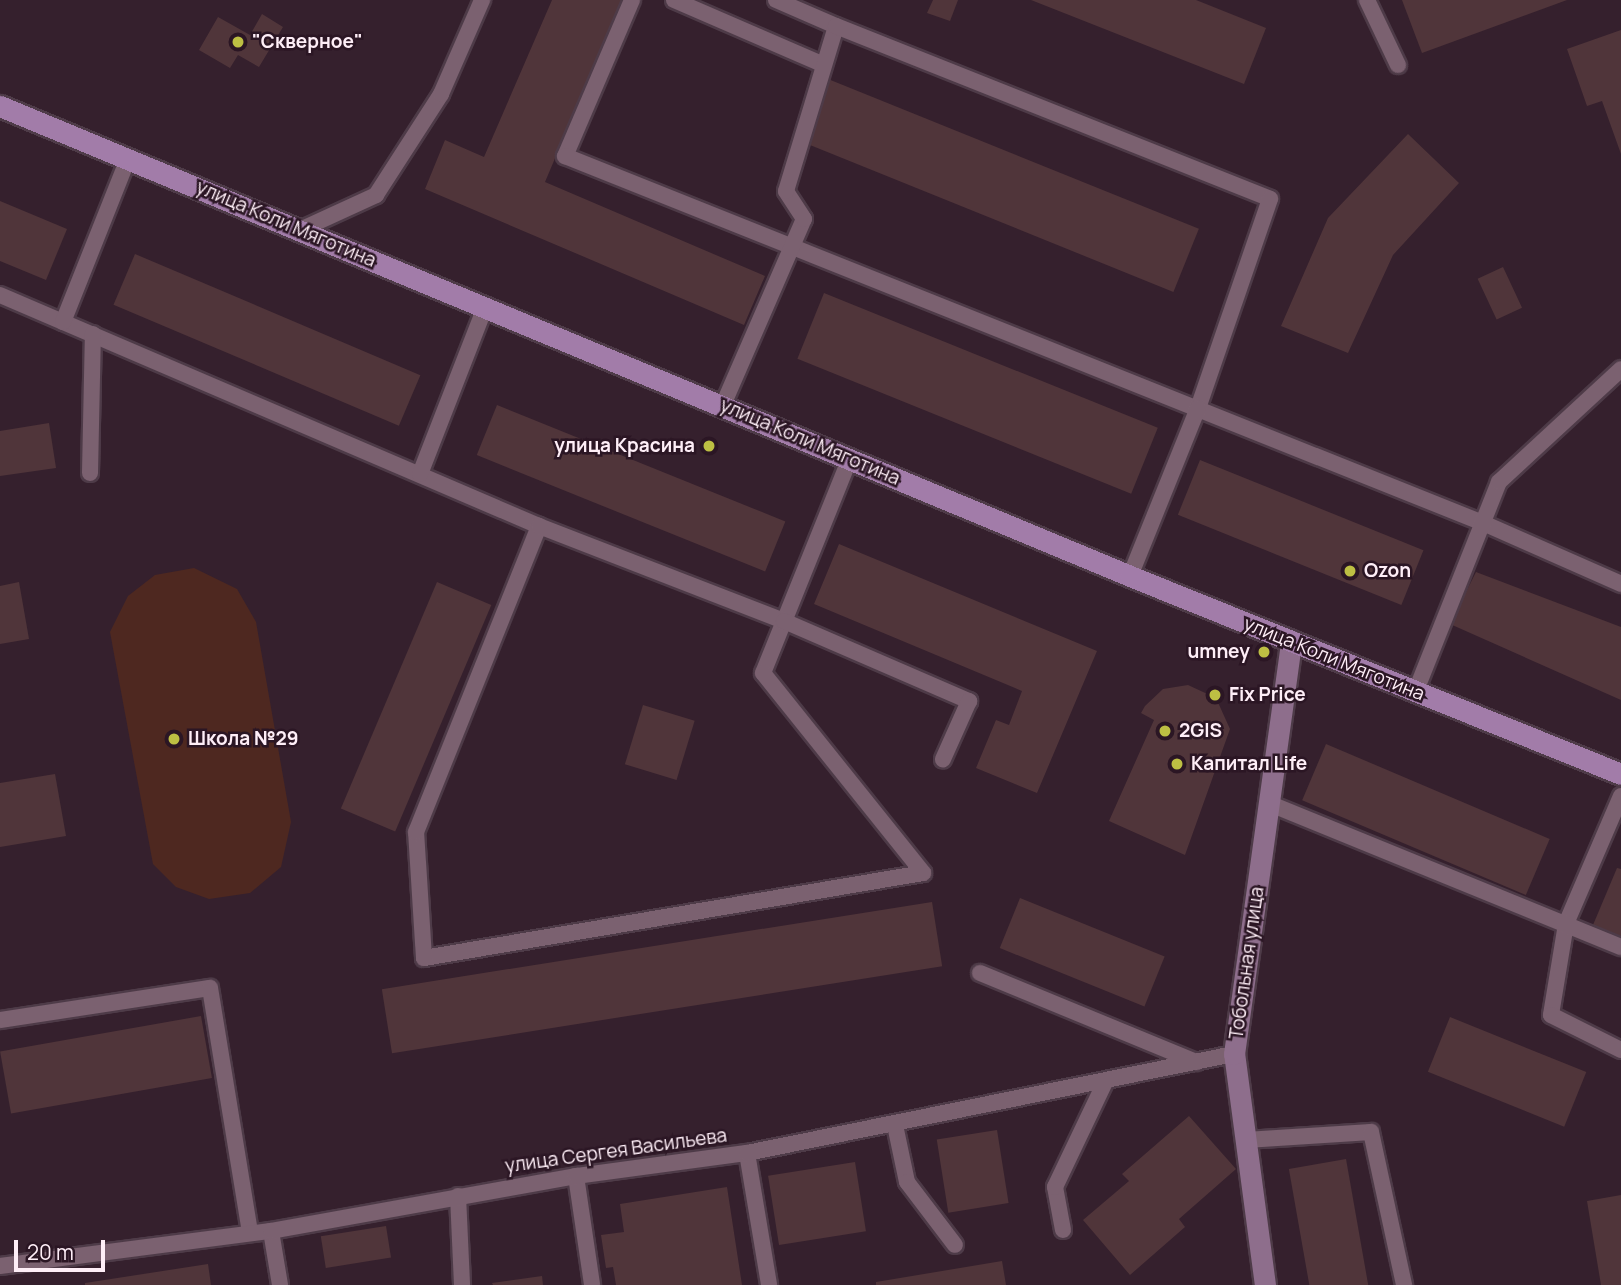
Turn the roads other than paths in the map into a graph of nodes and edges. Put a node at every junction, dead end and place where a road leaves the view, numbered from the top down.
1 (482, 0) edge
2 (632, 0) edge
3 (674, 0) edge
4 (776, 0) edge
5 (1367, 0) edge
6 (835, 26) junction
7 (824, 65) junction
8 (1398, 65) dead end
9 (0, 106) edge
10 (128, 159) junction
11 (300, 230) junction
12 (791, 247) junction
13 (0, 295) edge
14 (485, 307) junction
15 (63, 322) junction
16 (93, 334) junction
17 (1621, 369) edge
18 (723, 405) junction
19 (1198, 408) junction
20 (850, 458) junction
21 (90, 473) dead end
22 (420, 474) junction
23 (1483, 523) junction
24 (539, 526) junction
25 (1130, 576) junction
26 (1621, 584) edge
27 (784, 621) junction
28 (1291, 641) junction
29 (1415, 693) junction
30 (943, 759) dead end
31 (1621, 774) edge
32 (1621, 796) edge
33 (1268, 803) junction
34 (1566, 925) junction
35 (1621, 947) edge
36 (980, 973) dead end
37 (0, 1020) edge
38 (1621, 1050) edge
39 (1234, 1054) junction
40 (1196, 1062) junction
41 (1105, 1082) junction
42 (895, 1125) junction
43 (1245, 1140) junction
44 (747, 1153) junction
45 (576, 1175) junction
46 (458, 1196) junction
47 (271, 1230) junction
48 (1063, 1230) dead end
49 (250, 1233) junction
50 (955, 1245) dead end
51 (0, 1266) edge
52 (280, 1285) edge
53 (462, 1285) edge
54 (592, 1285) edge
55 (769, 1285) edge
56 (1265, 1285) edge
57 (1404, 1285) edge

1 - 11 lane
2 - 12 lane
3 - 7 lane
4 - 6 lane
5 - 8 lane
6 - 7 lane
6 - 19 lane
7 - 12 lane
9 - 10 main road, улица Коли Мяготина
10 - 11 main road, улица Коли Мяготина
10 - 15 lane
11 - 14 main road, улица Коли Мяготина
12 - 18 lane
12 - 19 lane
13 - 15 lane
14 - 18 main road, улица Коли Мяготина
14 - 22 lane
15 - 16 lane
16 - 21 lane
16 - 22 lane
17 - 23 lane
18 - 20 main road, улица Коли Мяготина
19 - 23 lane
19 - 25 lane
20 - 25 main road, улица Коли Мяготина
20 - 27 lane
22 - 24 lane
23 - 26 lane
23 - 29 lane
24 - 27 lane
24 - 27 lane
25 - 28 main road, улица Коли Мяготина
27 - 30 lane
28 - 29 main road, улица Коли Мяготина
28 - 33 street, Тобольная улица
29 - 31 main road, улица Коли Мяготина
32 - 34 lane
33 - 34 lane
33 - 39 street, Тобольная улица
34 - 35 lane
34 - 38 lane
36 - 40 lane
37 - 49 lane
39 - 40 lane, улица Сергея Васильева
39 - 43 street, Тобольная улица
40 - 41 lane, улица Сергея Васильева
41 - 42 lane, улица Сергея Васильева
41 - 48 lane
42 - 44 lane, улица Сергея Васильева
42 - 50 lane
43 - 56 street, Тобольная улица
43 - 57 lane
44 - 45 lane, улица Сергея Васильева
44 - 55 lane
45 - 46 lane, улица Сергея Васильева
45 - 54 lane
46 - 47 lane, улица Сергея Васильева
46 - 53 lane
47 - 49 lane, улица Сергея Васильева
47 - 52 lane
49 - 51 lane, улица Сергея Васильева

